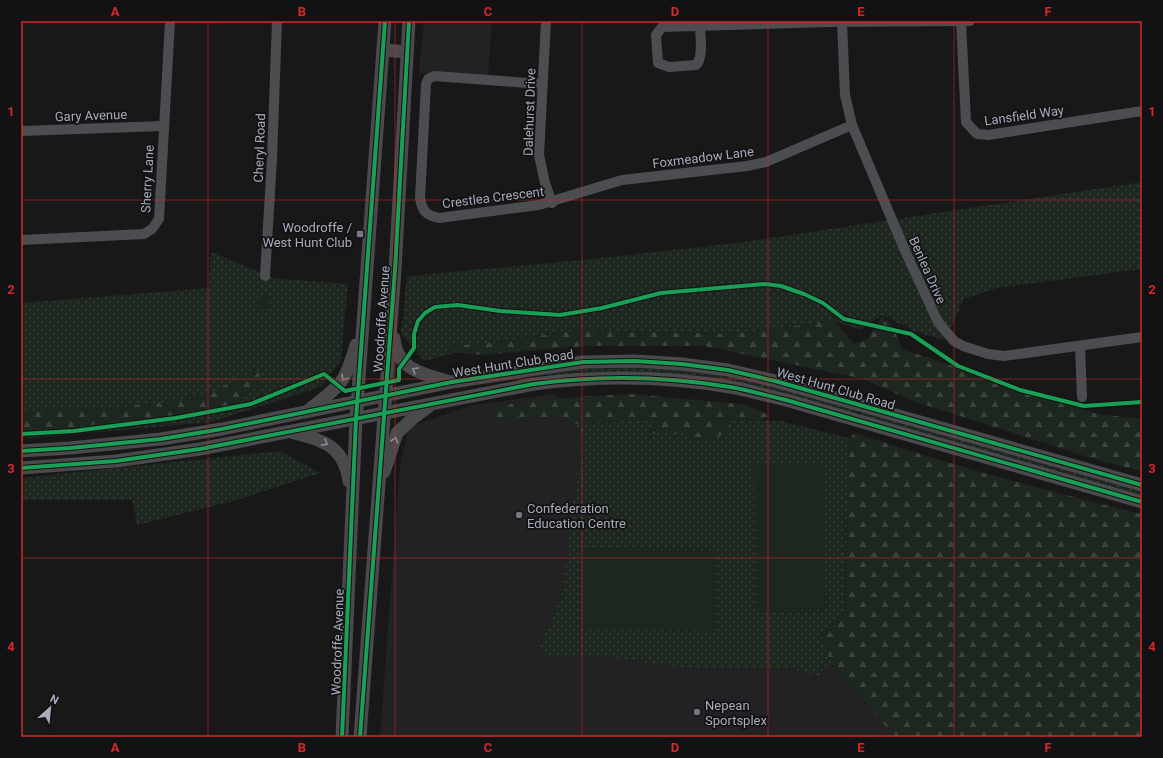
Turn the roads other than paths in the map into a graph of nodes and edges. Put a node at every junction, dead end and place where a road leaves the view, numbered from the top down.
1 (170, 21) edge
2 (277, 21) edge
3 (385, 21) edge
4 (409, 21) edge
5 (546, 21) edge
6 (842, 21) edge
7 (965, 21) edge
8 (700, 25) junction
9 (384, 50) junction
10 (407, 52) junction
11 (542, 84) junction
12 (1142, 111) edge
13 (852, 125) junction
14 (163, 126) junction
15 (21, 131) edge
16 (552, 202) junction
17 (21, 240) edge
18 (265, 276) dead end
19 (392, 311) junction
20 (364, 314) junction
21 (1142, 337) edge
22 (1080, 346) junction
23 (452, 382) junction
24 (386, 396) junction
25 (1082, 397) dead end
26 (357, 400) junction
27 (431, 405) junction
28 (308, 411) junction
29 (384, 414) junction
30 (356, 419) junction
31 (288, 432) junction
32 (21, 451) edge
33 (21, 468) edge
34 (1142, 485) edge
35 (378, 490) junction
36 (352, 501) junction
37 (1142, 502) edge
38 (345, 686) junction
39 (364, 687) junction
40 (342, 737) edge
41 (360, 737) edge

1 - 14 street, Sherry Lane
2 - 18 street, Cheryl Road
3 - 9 main road, Woodroffe Avenue
4 - 10 main road, Woodroffe Avenue
5 - 11 street, Dalehurst Drive
6 - 7 street
6 - 8 street
6 - 13 street, Benlea Drive
7 - 12 street, Lansfield Way
8 - 8 street
9 - 10 main road
9 - 20 main road, Woodroffe Avenue
10 - 19 main road, Woodroffe Avenue
11 - 16 street, Dalehurst Drive
11 - 16 street, Crestlea Crescent
13 - 16 street, Foxmeadow Lane
13 - 22 street, Benlea Drive
14 - 15 street, Gary Avenue
14 - 17 street, Sherry Lane
23 -> 19 main road
19 - 24 main road, Woodroffe Avenue
20 - 26 main road, Woodroffe Avenue
20 -> 28 main road
21 - 22 street, Benlea Drive
22 - 25 street
23 - 24 main road, West Hunt Club Road
23 - 34 main road, West Hunt Club Road
24 - 26 main road, West Hunt Club Road
24 - 29 main road, Woodroffe Avenue
26 - 28 main road, West Hunt Club Road
26 - 30 main road, Woodroffe Avenue
27 - 29 main road, West Hunt Club Road
35 -> 27 main road
27 - 37 main road, West Hunt Club Road
28 - 32 main road, West Hunt Club Road
29 - 30 main road, West Hunt Club Road
29 - 35 main road, Woodroffe Avenue
30 - 31 main road, West Hunt Club Road
30 - 36 main road, Woodroffe Avenue
31 - 33 main road, West Hunt Club Road
31 -> 36 main road
35 - 39 main road, Woodroffe Avenue
36 - 38 main road, Woodroffe Avenue
38 - 39 main road
38 - 40 main road, Woodroffe Avenue
39 - 41 main road, Woodroffe Avenue

